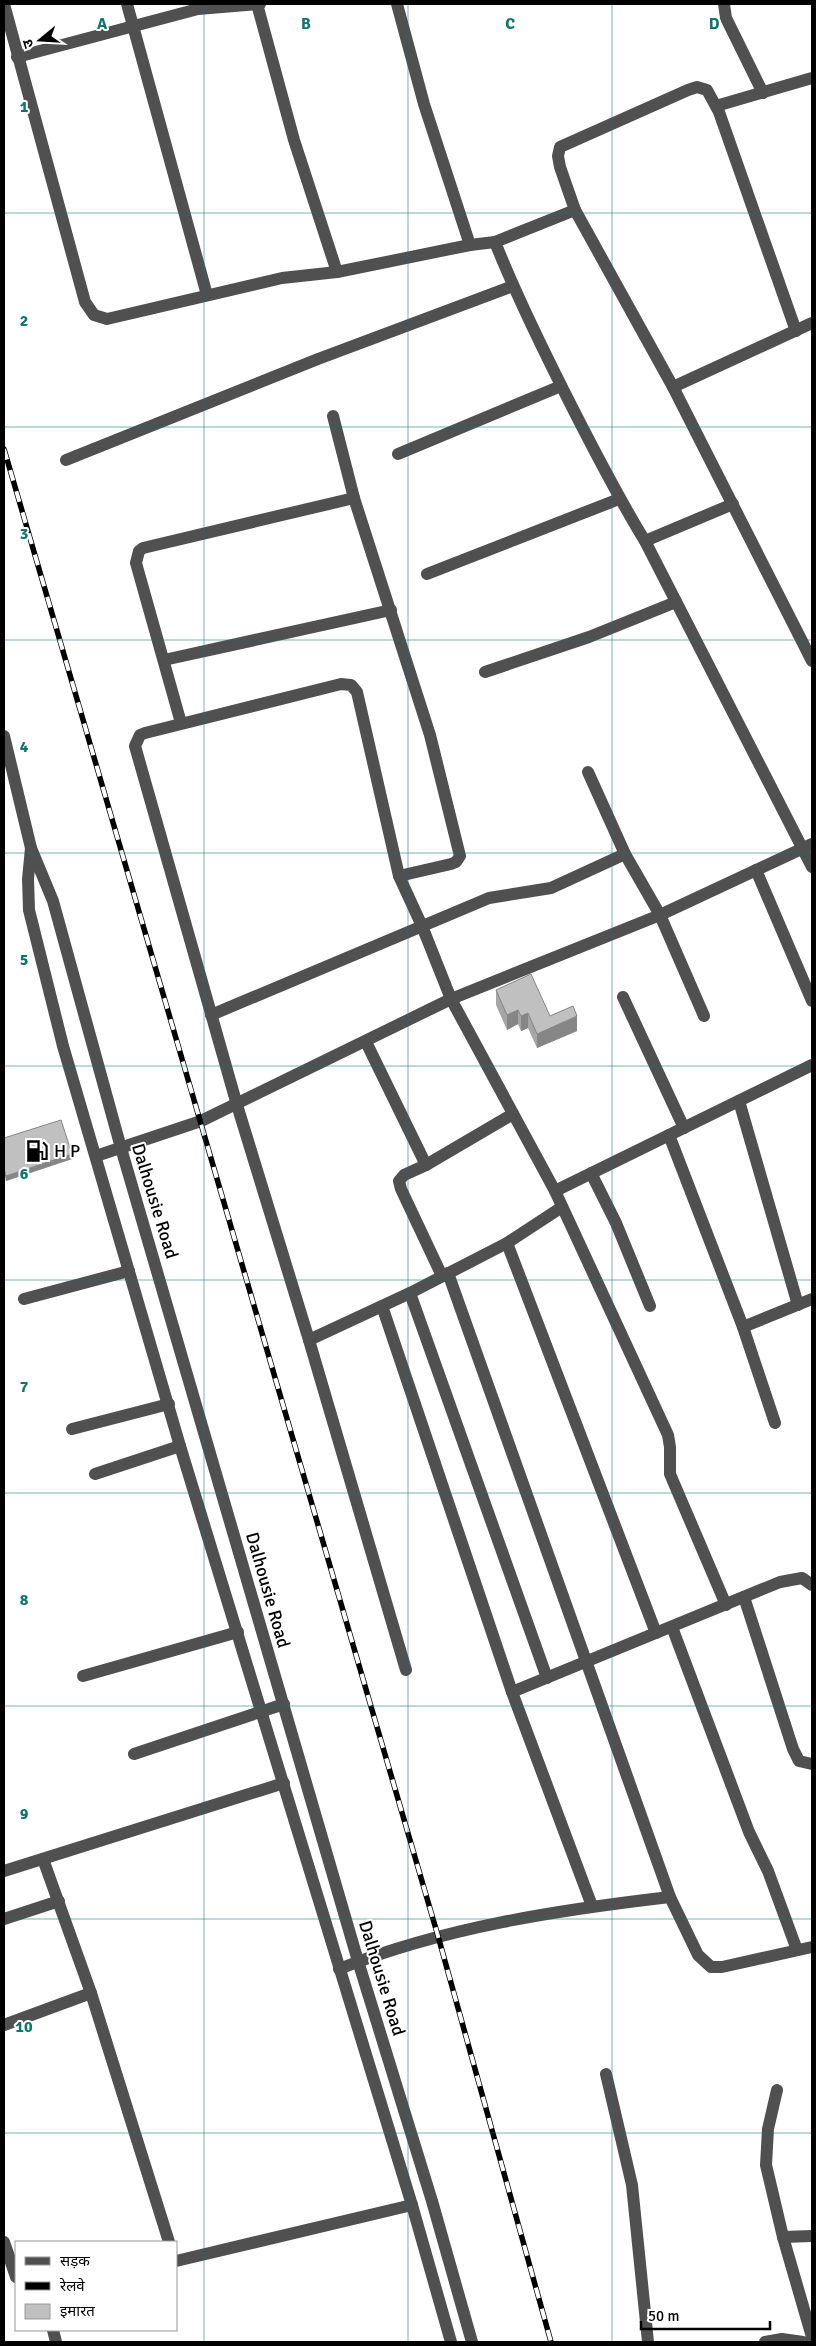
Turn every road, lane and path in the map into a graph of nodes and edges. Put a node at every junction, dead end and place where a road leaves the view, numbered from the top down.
1 (4, 4) edge
2 (127, 4) edge
3 (258, 4) edge
4 (397, 4) edge
5 (724, 4) edge
6 (133, 26) junction
7 (17, 57) junction
8 (812, 78) edge
9 (763, 93) junction
10 (716, 106) junction
11 (574, 210) junction
12 (495, 242) junction
13 (470, 245) junction
14 (337, 272) junction
15 (513, 286) junction
16 (208, 295) junction
17 (812, 324) edge
18 (796, 331) junction
19 (561, 386) junction
20 (673, 387) junction
21 (333, 416) dead end
22 (398, 454) dead end
23 (66, 460) dead end
24 (354, 498) junction
25 (619, 499) junction
26 (732, 504) junction
27 (646, 541) junction
28 (427, 574) dead end
29 (676, 602) junction
30 (391, 610) junction
31 (164, 660) junction
32 (812, 661) edge
33 (484, 672) dead end
34 (181, 723) junction
35 (4, 736) edge
36 (588, 772) dead end
37 (807, 846) edge
38 (31, 848) junction
39 (625, 854) junction
40 (812, 867) edge
41 (756, 870) junction
42 (399, 876) junction
43 (660, 915) junction
44 (422, 926) junction
45 (623, 997) dead end
46 (451, 999) junction
47 (812, 1001) edge
48 (211, 1015) junction
49 (704, 1016) dead end
50 (366, 1042) junction
51 (812, 1065) edge
52 (739, 1101) junction
53 (237, 1105) junction
54 (513, 1114) junction
55 (684, 1128) junction
56 (669, 1135) junction
57 (121, 1148) junction
58 (96, 1156) junction
59 (426, 1165) junction
60 (591, 1173) junction
61 (555, 1191) junction
62 (562, 1208) junction
63 (507, 1244) junction
64 (129, 1271) junction
65 (445, 1274) junction
66 (410, 1293) junction
67 (24, 1299) dead end
68 (812, 1299) edge
69 (798, 1305) junction
70 (382, 1306) junction
71 (650, 1306) dead end
72 (743, 1327) junction
73 (310, 1340) junction
74 (169, 1404) junction
75 (775, 1423) dead end
76 (72, 1429) dead end
77 (180, 1446) junction
78 (95, 1474) dead end
79 (812, 1584) edge
80 (744, 1597) junction
81 (726, 1605) junction
82 (672, 1627) junction
83 (238, 1632) junction
84 (656, 1633) junction
85 (586, 1662) junction
86 (406, 1670) dead end
87 (83, 1676) dead end
88 (547, 1678) junction
89 (512, 1692) junction
90 (284, 1704) junction
91 (263, 1712) junction
92 (134, 1754) dead end
93 (812, 1764) edge
94 (284, 1783) junction
95 (43, 1859) junction
96 (4, 1871) edge
97 (670, 1897) junction
98 (59, 1901) junction
99 (592, 1906) junction
100 (4, 1919) edge
101 (812, 1947) edge
102 (796, 1950) junction
103 (358, 1961) junction
104 (339, 1969) junction
105 (91, 1993) junction
106 (4, 2025) edge
107 (606, 2074) dead end
108 (777, 2090) dead end
109 (412, 2205) junction
110 (812, 2236) edge
111 (783, 2237) junction
112 (169, 2241) edge
113 (4, 2242) edge
114 (178, 2261) edge
115 (15, 2274) edge
116 (812, 2337) edge
117 (795, 2341) edge
118 (451, 2342) edge
119 (472, 2342) edge
120 (648, 2342) edge
121 (765, 2342) edge

1 - 7 street
2 - 6 street
3 - 6 street
3 - 14 street
4 - 13 street
5 - 9 street
6 - 7 street
6 - 16 street
7 - 16 street
8 - 9 street
9 - 10 street
10 - 11 street
10 - 18 street
11 - 12 street
11 - 20 street
12 - 13 street
12 - 15 street
13 - 14 street
14 - 16 street
15 - 19 street
15 - 23 street
17 - 18 street
18 - 20 street
19 - 22 street
19 - 25 street
20 - 26 street
21 - 24 street
24 - 30 street
24 - 31 street
25 - 27 street
25 - 28 street
26 - 27 street
26 - 32 street
27 - 29 street
29 - 33 street
29 - 37 street
30 - 31 street
30 - 42 street
31 - 34 street
34 - 42 street
34 - 48 street
35 - 38 street, Dalhousie Road
36 - 39 street
37 - 40 street
37 - 41 street
38 - 57 street, Dalhousie Road
38 - 58 street, Dalhousie Road
39 - 43 street
39 - 44 street
41 - 43 street
41 - 47 street
42 - 44 street
43 - 46 street
43 - 49 street
44 - 46 street
44 - 48 street
45 - 55 street
46 - 50 street
46 - 54 street
48 - 53 street
50 - 53 street
50 - 59 street
51 - 52 street
52 - 55 street
52 - 69 street
53 - 57 street
53 - 73 street
54 - 59 street
54 - 61 street
55 - 56 street
56 - 60 street
56 - 72 street
57 - 58 street
57 - 90 street, Dalhousie Road
58 - 64 street, Dalhousie Road
59 - 65 street
60 - 61 street
60 - 71 street
61 - 62 street
62 - 63 street
62 - 81 street
63 - 65 street
63 - 84 street
64 - 67 street
64 - 74 street, Dalhousie Road
65 - 66 street
65 - 85 street
66 - 70 street
66 - 88 street
68 - 69 street
69 - 72 street
70 - 73 street
70 - 89 street
72 - 75 street
73 - 86 street
74 - 76 street
74 - 77 street, Dalhousie Road
77 - 78 street
77 - 83 street, Dalhousie Road
79 - 80 street
80 - 81 street
80 - 93 street
81 - 82 street
82 - 84 street
82 - 102 street
83 - 87 street
83 - 91 street, Dalhousie Road
84 - 85 street
85 - 88 street
85 - 97 street
88 - 89 street
89 - 99 street
90 - 91 street
90 - 103 street, Dalhousie Road
91 - 92 street
91 - 94 street, Dalhousie Road
94 - 95 street
94 - 104 street, Dalhousie Road
95 - 96 street
95 - 98 street
97 - 99 street
97 - 102 street
98 - 100 street
98 - 105 street
99 - 103 street
101 - 102 street
103 - 104 street
103 - 119 street, Dalhousie Road
104 - 109 street, Dalhousie Road
105 - 106 street
105 - 112 street
107 - 120 street
108 - 111 street
109 - 114 street
109 - 118 street, Dalhousie Road
110 - 111 street
111 - 116 street
113 - 115 street
117 - 121 street

